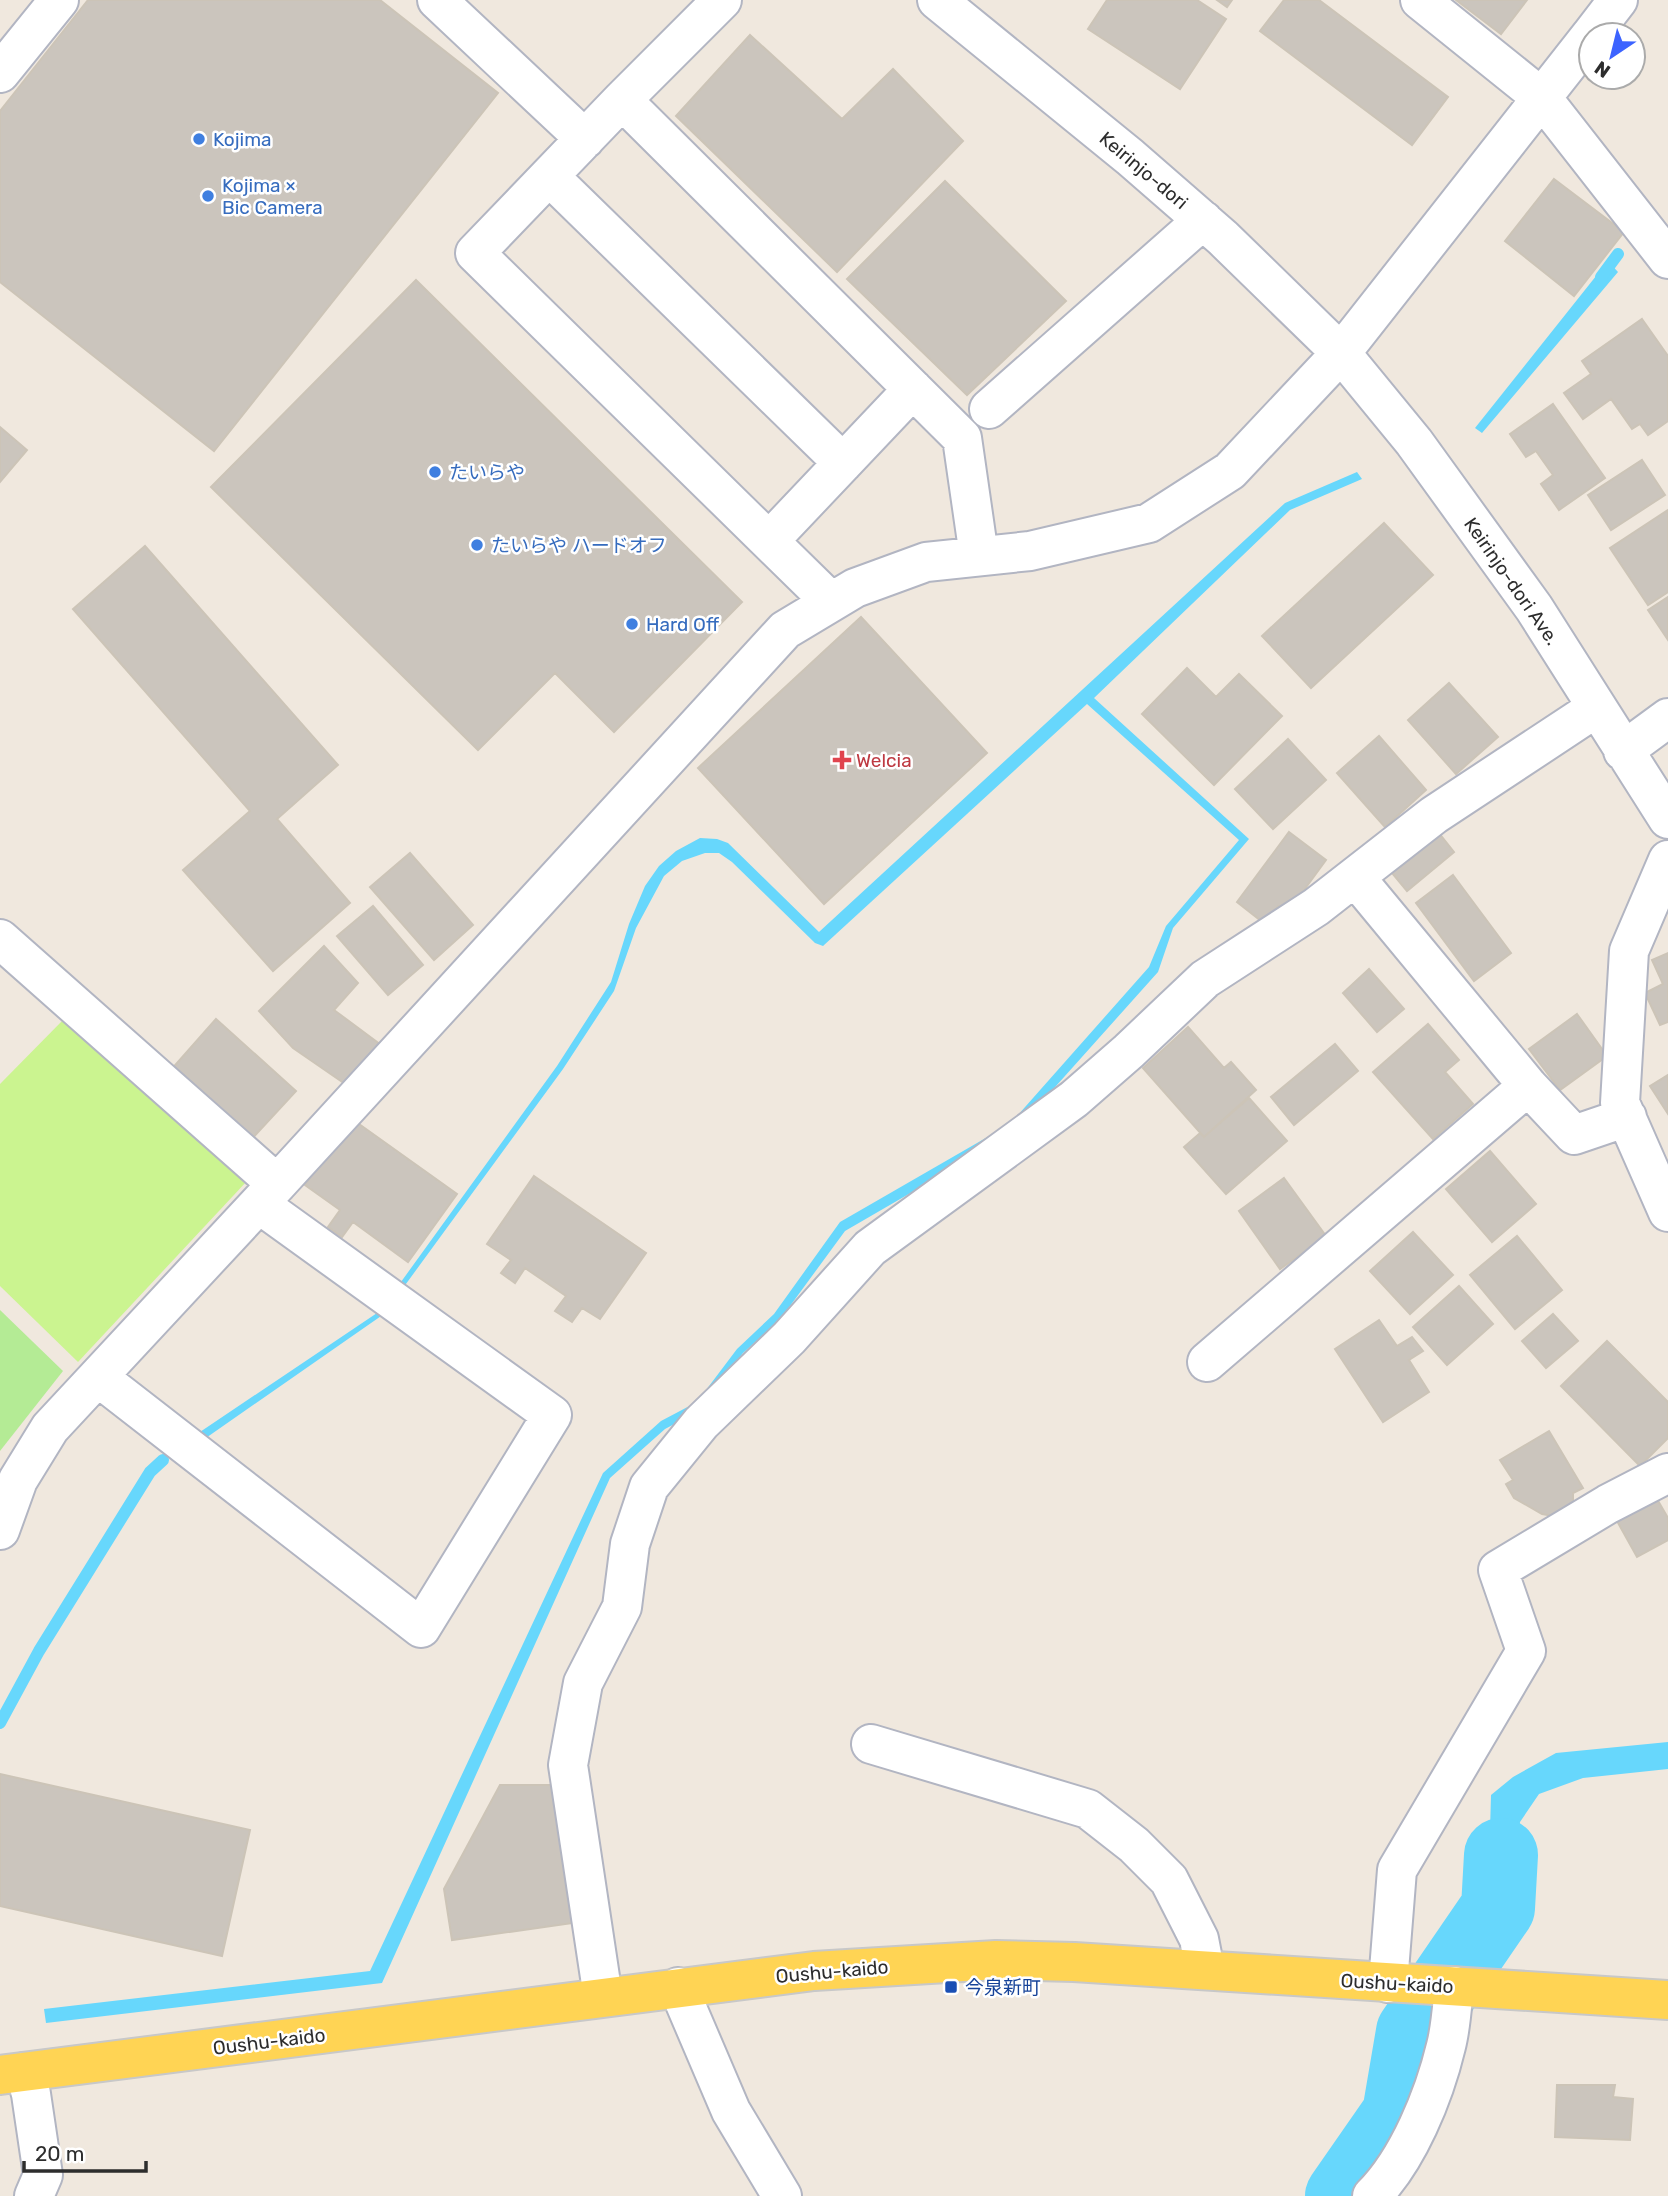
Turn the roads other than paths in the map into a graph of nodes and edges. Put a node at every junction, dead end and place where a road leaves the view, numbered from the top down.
1 (59, 0) edge
2 (437, 0) edge
3 (722, 0) edge
4 (937, 0) edge
5 (1420, 0) edge
6 (1618, 0) edge
7 (1602, 21) edge
8 (1577, 53) edge
9 (0, 73) edge
10 (1542, 98) junction
11 (622, 100) junction
12 (585, 139) junction
13 (549, 176) junction
14 (1203, 220) junction
15 (1668, 259) edge
16 (1342, 353) junction
17 (913, 390) junction
18 (989, 409) dead end
19 (843, 463) junction
20 (769, 541) junction
21 (979, 556) junction
22 (831, 602) junction
23 (1596, 708) junction
24 (1668, 718) edge
25 (1623, 751) junction
26 (1668, 819) edge
27 (1668, 860) edge
28 (1355, 877) junction
29 (0, 939) edge
30 (1528, 1086) junction
31 (1627, 1117) junction
32 (268, 1194) junction
33 (1668, 1212) edge
34 (1207, 1362) dead end
35 (98, 1377) junction
36 (1668, 1472) edge
37 (0, 1530) edge
38 (871, 1744) dead end
39 (1205, 1970) junction
40 (1390, 1983) junction
41 (1452, 1986) junction
42 (678, 1987) junction
43 (603, 1997) junction
44 (1668, 2000) edge
45 (13, 2074) edge
46 (34, 2196) edge
47 (782, 2196) edge
48 (1371, 2196) edge

1 - 9 street
2 - 12 street
3 - 11 street
4 - 14 street, Keirinjo-dori
5 - 10 street
6 - 7 street
8 - 10 street
10 - 15 street
10 - 16 street
11 - 12 street
11 - 17 street
12 - 13 street
13 - 19 street
13 - 20 street
14 - 16 street, Keirinjo-dori
14 - 18 street
16 - 21 street
16 - 23 street, Keirinjo-dori Ave.
17 - 19 street
17 - 21 street
19 - 20 street
20 - 22 street
21 - 22 street
22 - 32 street
23 - 25 street, Keirinjo-dori Ave.
23 - 28 street
24 - 25 street
25 - 26 street, Keirinjo-dori Ave.
27 - 31 street
28 - 30 street
28 - 43 street
29 - 32 street
30 - 31 street
30 - 34 street
31 - 33 street
32 - 35 street
32 - 35 street
35 - 37 street
36 - 40 street
38 - 39 street
39 - 40 main road, Oushu-kaido
39 - 42 main road, Oushu-kaido
40 - 41 main road, Oushu-kaido
41 - 44 main road, Oushu-kaido
41 - 48 street
42 - 43 main road, Oushu-kaido
42 - 47 street
43 - 45 main road, Oushu-kaido
45 - 46 street

